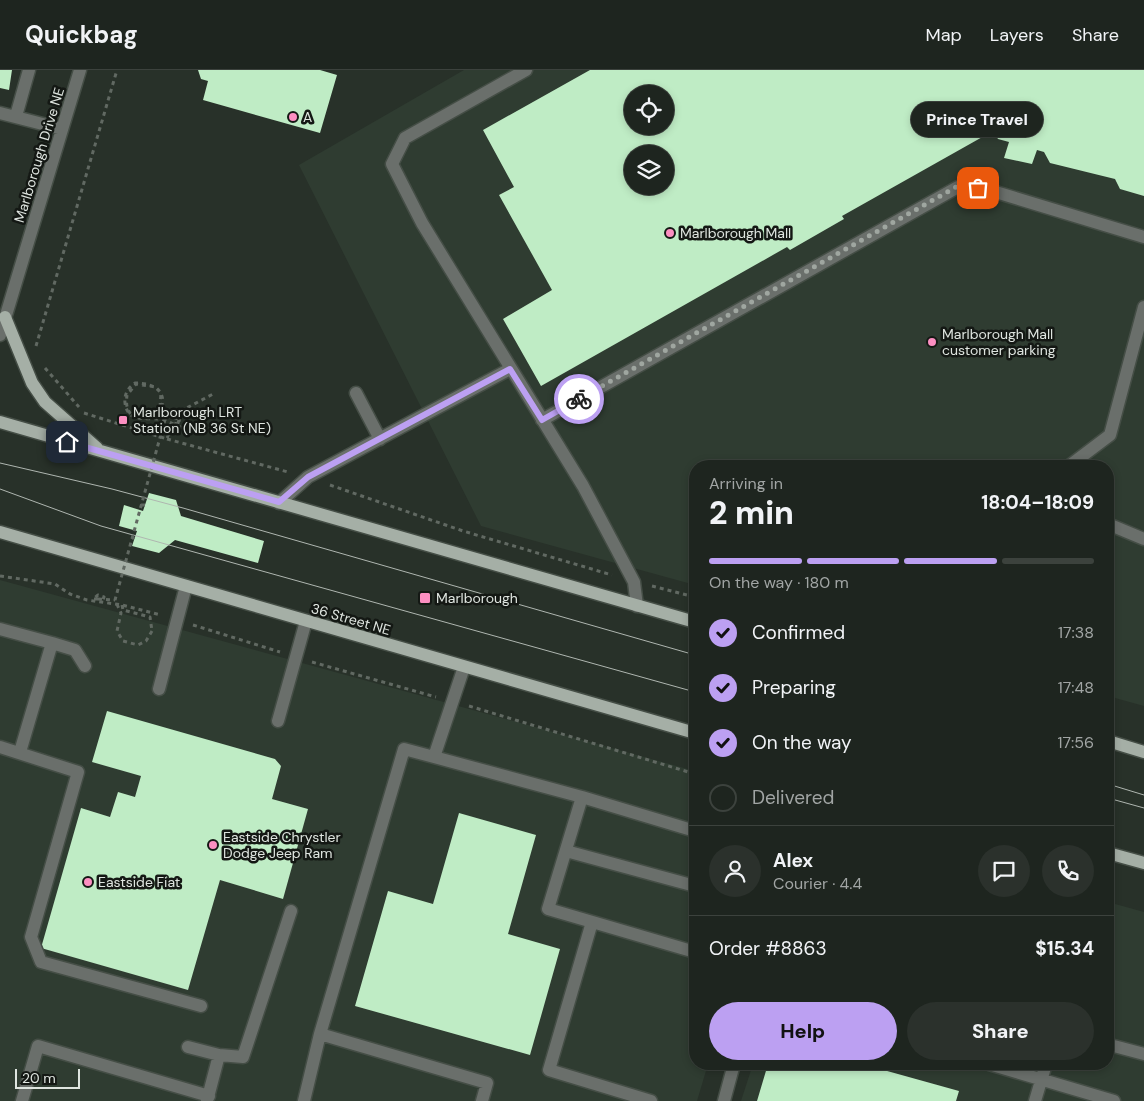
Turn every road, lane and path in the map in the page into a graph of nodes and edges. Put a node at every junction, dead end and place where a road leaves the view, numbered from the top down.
1 (29, 70) edge
2 (80, 70) edge
3 (117, 70) edge
4 (526, 70) edge
5 (0, 113) edge
6 (16, 116) junction
7 (62, 129) junction
8 (1144, 237) edge
9 (1144, 307) edge
10 (5, 317) junction
11 (0, 335) edge
12 (34, 352) dead end
13 (44, 366) dead end
14 (510, 369) junction
15 (215, 392) dead end
16 (356, 393) dead end
17 (166, 416) junction
18 (542, 420) junction
19 (0, 422) edge
20 (172, 422) junction
21 (175, 426) junction
22 (167, 439) junction
23 (380, 439) junction
24 (101, 451) junction
25 (1077, 460) edge
26 (308, 477) junction
27 (279, 502) junction
28 (1114, 526) edge
29 (0, 532) edge
30 (1144, 539) edge
31 (0, 576) edge
32 (634, 582) junction
33 (186, 586) junction
34 (689, 596) edge
35 (114, 600) junction
36 (102, 603) junction
37 (122, 605) junction
38 (637, 606) junction
39 (176, 620) junction
40 (689, 620) edge
41 (306, 621) junction
42 (0, 629) edge
43 (52, 643) junction
44 (296, 657) junction
45 (85, 666) dead end
46 (464, 667) junction
47 (159, 689) dead end
48 (452, 702) junction
49 (278, 721) dead end
50 (689, 731) edge
51 (1114, 743) edge
52 (0, 747) edge
53 (20, 752) junction
54 (1144, 752) edge
55 (434, 757) junction
56 (689, 772) edge
57 (582, 797) junction
58 (689, 828) edge
59 (566, 851) junction
60 (1114, 854) edge
61 (1144, 863) edge
62 (689, 884) edge
63 (291, 911) dead end
64 (592, 922) junction
65 (689, 950) edge
66 (201, 1006) dead end
67 (320, 1034) junction
68 (1114, 1046) edge
69 (188, 1047) dead end
70 (1144, 1054) edge
71 (219, 1055) junction
72 (732, 1070) edge
73 (1010, 1070) edge
74 (1044, 1070) edge
75 (1041, 1079) junction
76 (208, 1098) edge
77 (22, 1101) edge
78 (304, 1101) edge
79 (482, 1101) edge
80 (651, 1101) edge
81 (724, 1101) edge
82 (1035, 1101) edge
83 (1114, 1101) edge

1 - 6 street
2 - 7 street, Marlborough Drive NE
3 - 12 path
4 - 14 street
5 - 6 street
6 - 7 street
7 - 10 street, Marlborough Drive NE
8 - 18 street
9 - 25 street
10 - 11 street, Marlborough Drive NE
10 - 24 main road
13 - 22 path
14 - 18 street
14 - 23 street
15 - 21 path
16 - 23 street
17 - 20 path, bridge
17 - 21 path, bridge
17 - 35 path, bridge
18 - 32 street
19 - 24 main road
20 - 21 path
20 - 22 path
22 - 26 path
23 - 26 street
24 - 27 main road
26 - 27 street
26 - 32 path
27 - 38 main road
28 - 30 street
29 - 33 main road, 36 Street NE
31 - 36 path
32 - 34 path
32 - 38 street
33 - 39 street
33 - 41 main road, 36 Street NE
35 - 36 path, bridge
35 - 37 path, bridge
36 - 37 path
37 - 39 path
38 - 40 main road
39 - 44 path
39 - 47 street
41 - 44 street
41 - 46 main road, 36 Street NE
42 - 43 street
43 - 45 street
43 - 53 street
44 - 48 path
44 - 49 street
46 - 48 street
46 - 50 main road, 36 Street NE
48 - 55 street
48 - 56 path
51 - 54 main road
52 - 53 street
53 - 66 street
55 - 57 street
55 - 67 street
57 - 58 street
57 - 59 street
59 - 62 street
59 - 64 street
60 - 61 main road
63 - 71 street
64 - 65 street
64 - 80 street
67 - 78 street
67 - 79 street
68 - 70 street
69 - 71 street
71 - 76 street
72 - 81 street
73 - 75 street
74 - 75 street
75 - 82 street
75 - 83 street
76 - 77 street

